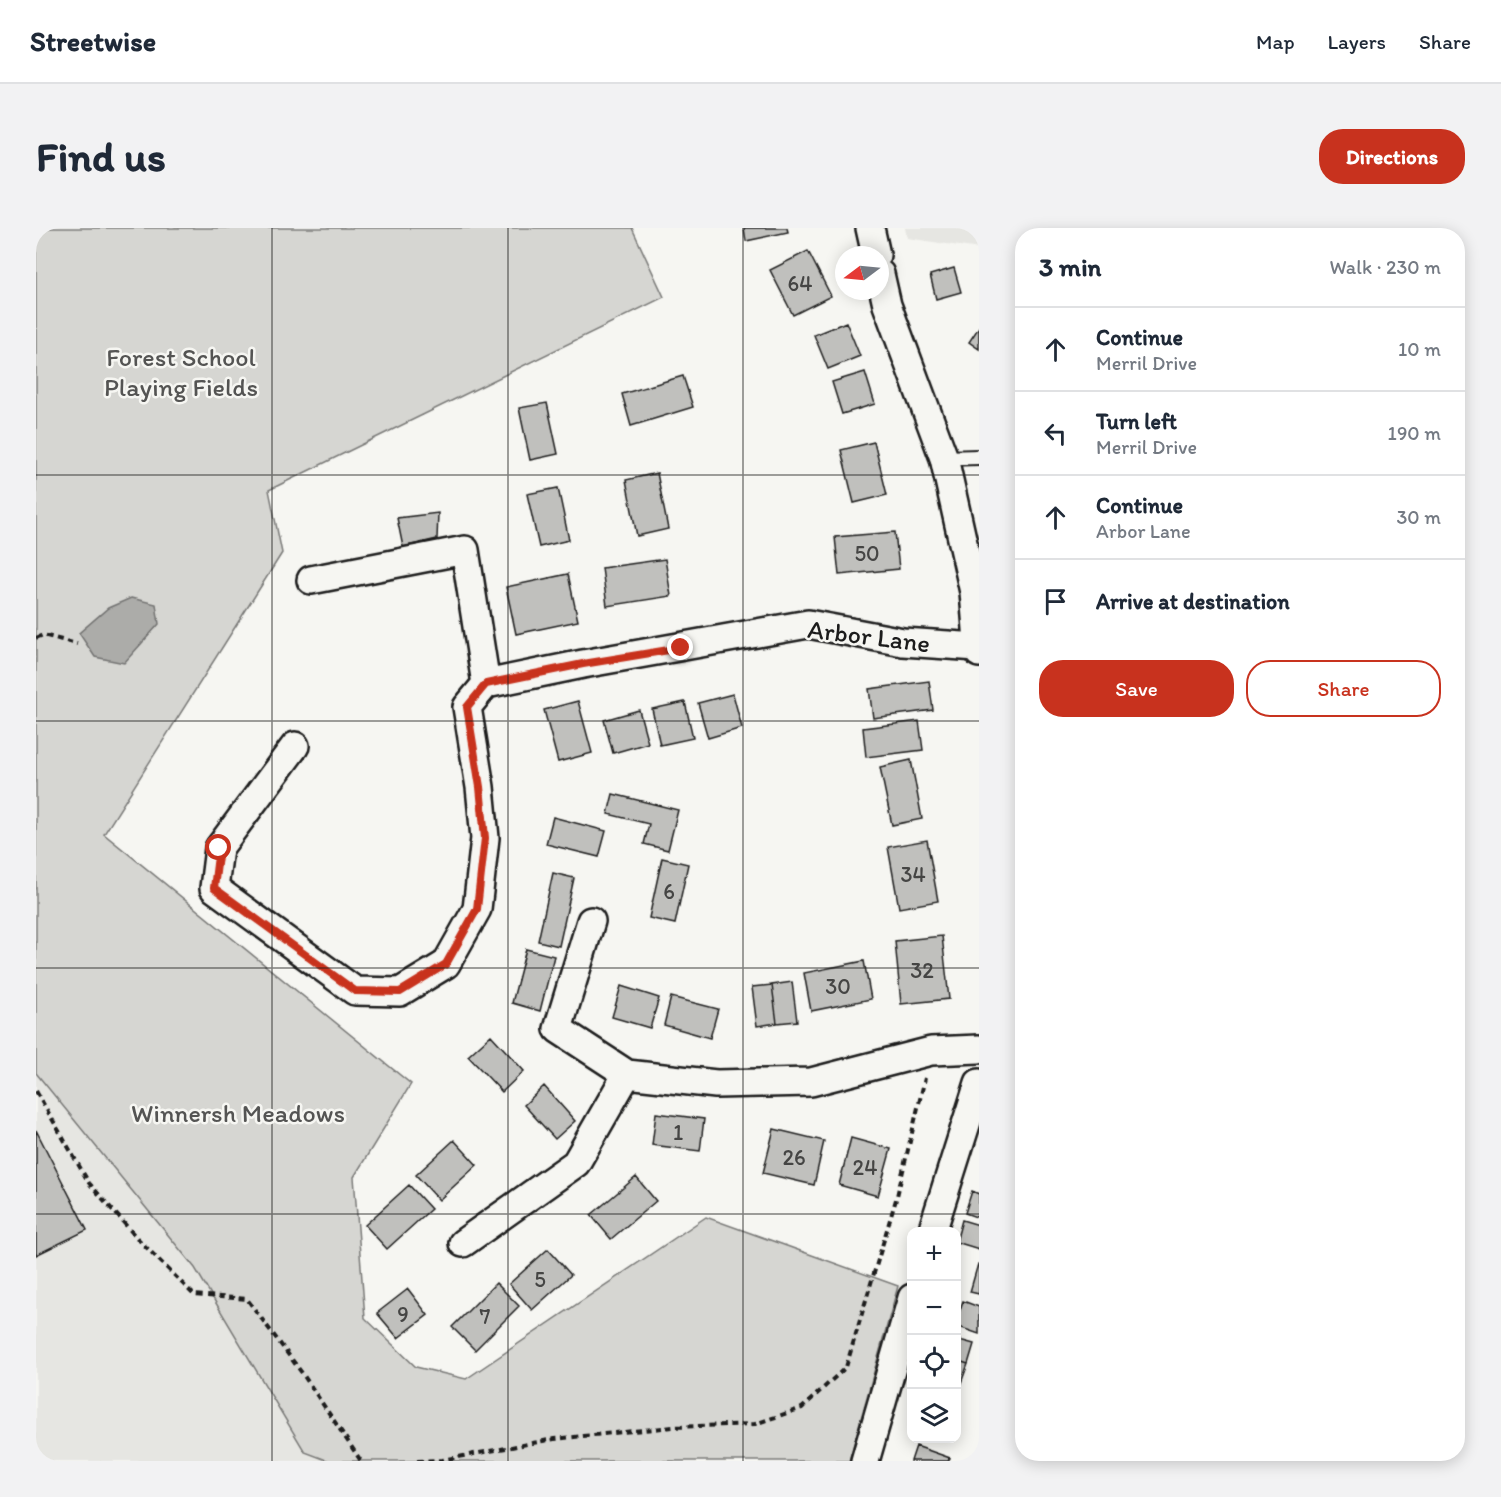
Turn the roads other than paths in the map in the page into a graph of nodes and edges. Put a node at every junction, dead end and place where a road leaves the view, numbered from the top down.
1 (870, 228) edge
2 (874, 246) edge
3 (886, 300) edge
4 (979, 457) edge
5 (944, 458) junction
6 (311, 580) dead end
7 (979, 647) edge
8 (979, 653) edge
9 (486, 684) junction
10 (295, 746) dead end
11 (591, 921) dead end
12 (979, 1048) edge
13 (627, 1074) junction
14 (979, 1083) edge
15 (934, 1227) edge
16 (463, 1243) dead end
17 (907, 1315) edge
18 (865, 1461) edge

1 - 2 street
3 - 5 street
4 - 5 lane
5 - 7 street
6 - 9 street
7 - 8 street
7 - 9 street, Arbor Lane
9 - 10 street
11 - 13 street
12 - 13 street
13 - 16 street
14 - 15 street
17 - 18 street

